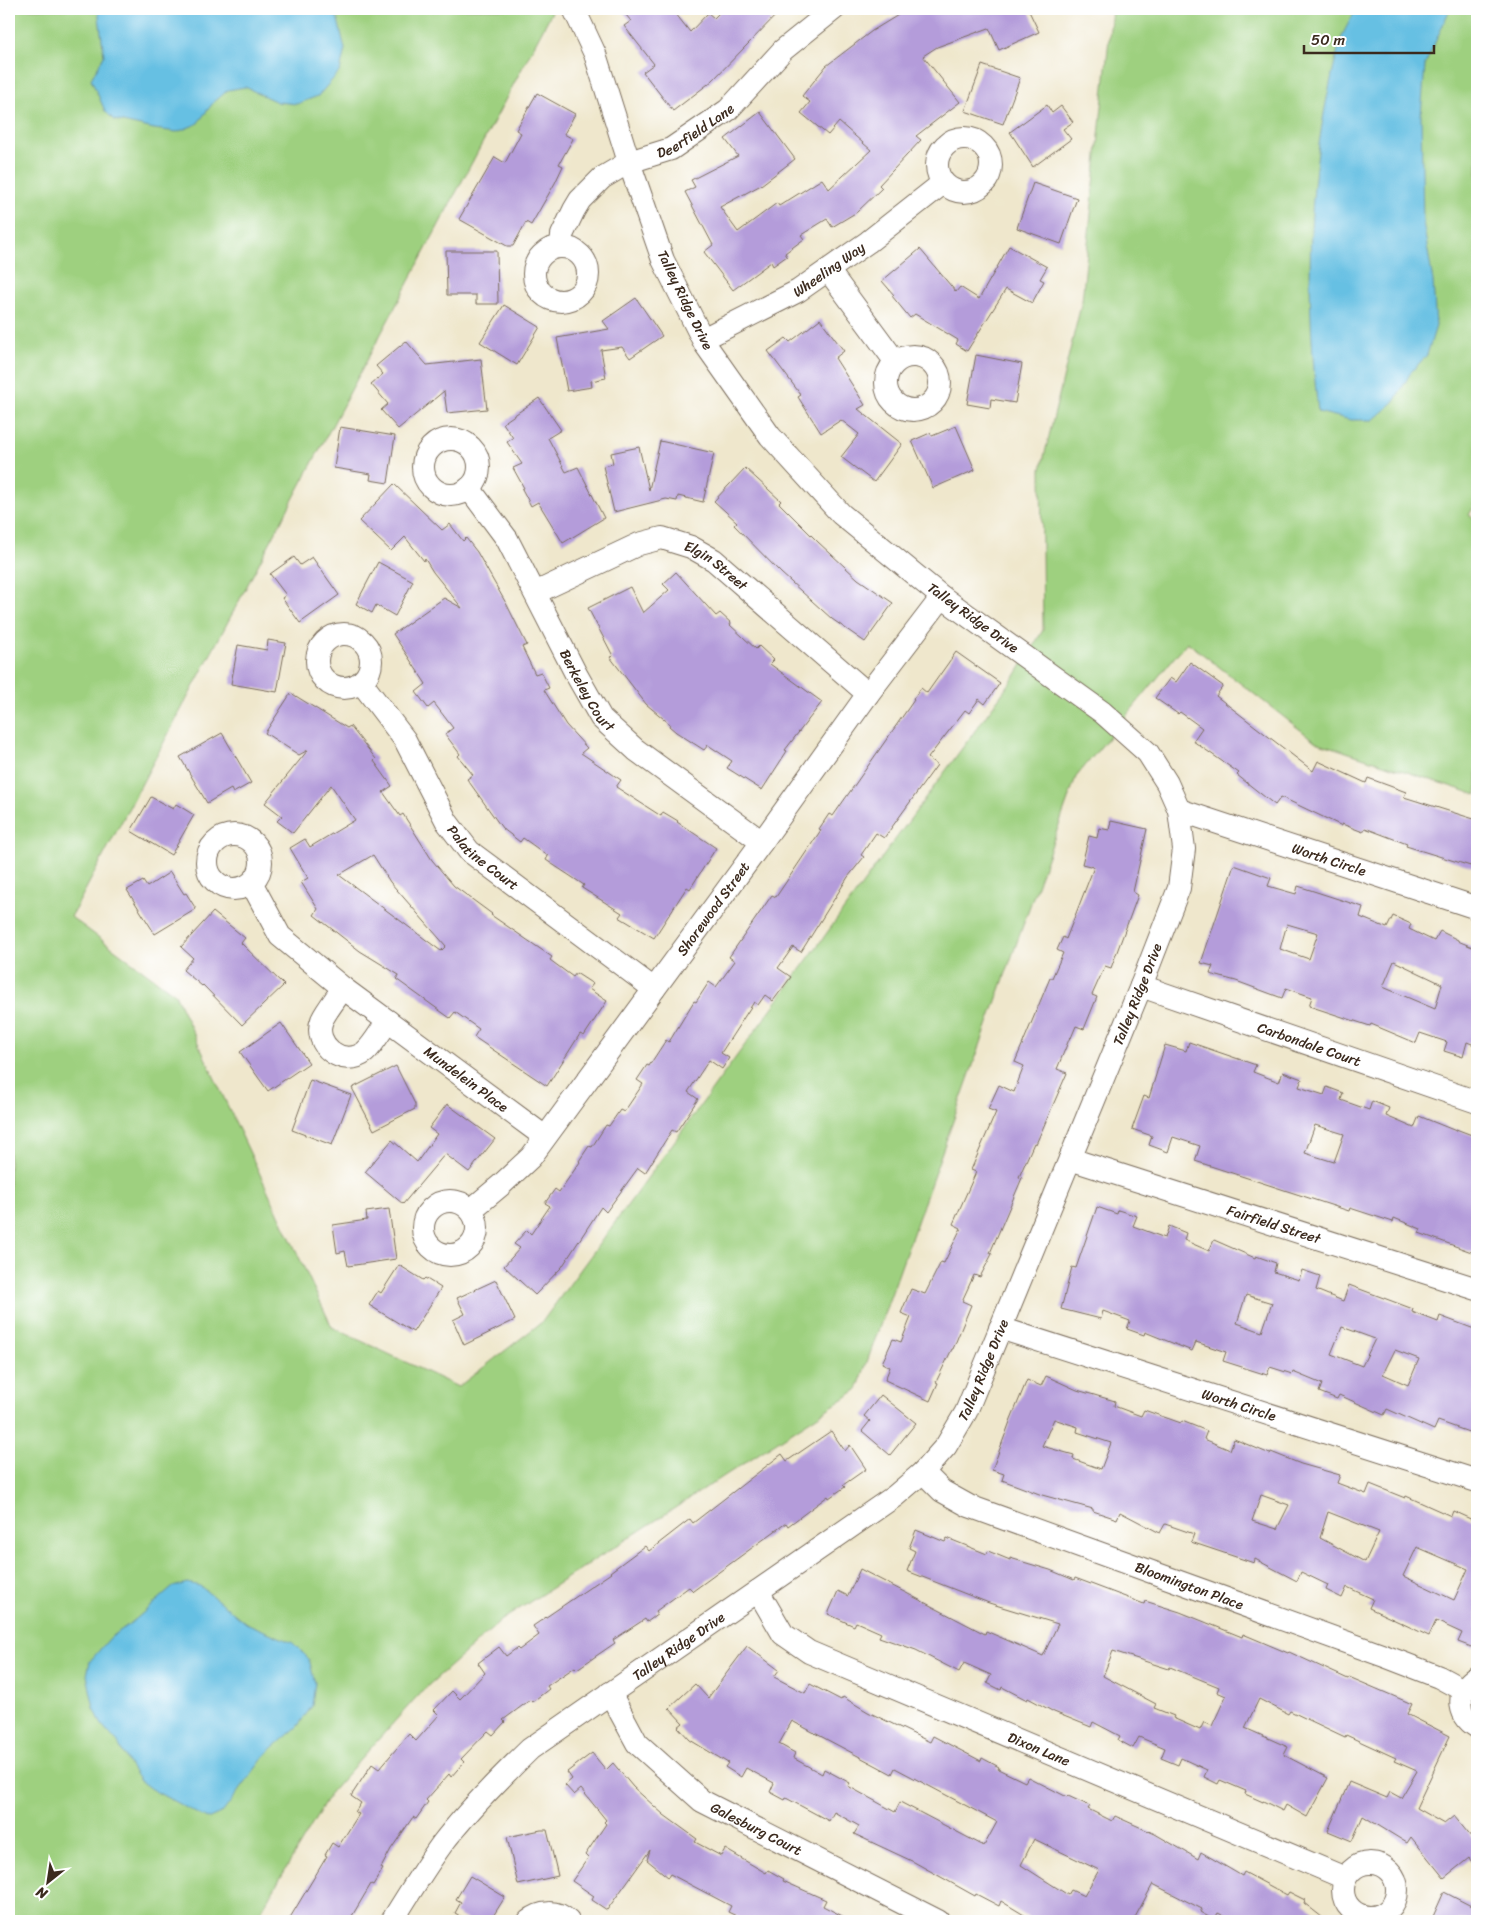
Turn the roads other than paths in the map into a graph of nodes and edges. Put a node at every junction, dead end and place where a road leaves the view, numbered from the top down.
1 (574, 9) edge
2 (834, 9) edge
3 (629, 162) junction
4 (943, 183) dead end
5 (561, 247) dead end
6 (828, 270) junction
7 (703, 339) junction
8 (896, 361) dead end
9 (469, 488) dead end
10 (534, 593) junction
11 (942, 597) junction
12 (362, 682) dead end
13 (868, 694) junction
14 (1179, 810) junction
15 (762, 842) junction
16 (252, 884) dead end
17 (1477, 908) edge
18 (1141, 986) junction
19 (344, 988) junction
20 (654, 989) junction
21 (388, 1021) junction
22 (1477, 1102) edge
23 (545, 1137) junction
24 (1070, 1159) junction
25 (471, 1210) dead end
26 (1477, 1289) edge
27 (1000, 1328) junction
28 (924, 1472) junction
29 (1477, 1481) edge
30 (758, 1591) junction
31 (1470, 1683) edge
32 (610, 1693) junction
33 (1477, 1727) edge
34 (1345, 1878) dead end
35 (392, 1921) edge
36 (529, 1921) edge
37 (568, 1921) edge
38 (938, 1921) edge

1 - 3 street, Talley Ridge Drive
2 - 3 street, Deerfield Lane
3 - 5 street, Deerfield Lane
3 - 7 street, Talley Ridge Drive
4 - 6 street, Wheeling Way
6 - 7 street, Wheeling Way
6 - 8 street
7 - 11 street, Talley Ridge Drive
9 - 10 street, Berkeley Court
10 - 13 street, Elgin Street
10 - 15 street, Berkeley Court
11 - 13 street, Shorewood Street
11 - 14 street, Talley Ridge Drive
12 - 20 street, Palatine Court
13 - 15 street, Shorewood Street
14 - 17 street, Worth Circle
14 - 18 street, Talley Ridge Drive
15 - 20 street, Shorewood Street
16 - 19 street, Mundelein Place
18 - 22 street, Carbondale Court
18 - 24 street, Talley Ridge Drive
19 - 21 street, Mundelein Place
19 - 21 street
20 - 23 street, Shorewood Street
21 - 23 street, Mundelein Place
23 - 25 street, Shorewood Street
24 - 26 street, Fairfield Street
24 - 27 street, Talley Ridge Drive
27 - 28 street, Talley Ridge Drive
27 - 29 street, Worth Circle
28 - 30 street, Talley Ridge Drive
28 - 31 street, Bloomington Place
30 - 32 street, Talley Ridge Drive
30 - 34 street, Dixon Lane
31 - 33 street, Bloomington Place
32 - 35 street, Talley Ridge Drive
32 - 38 street, Galesburg Court
36 - 37 street

